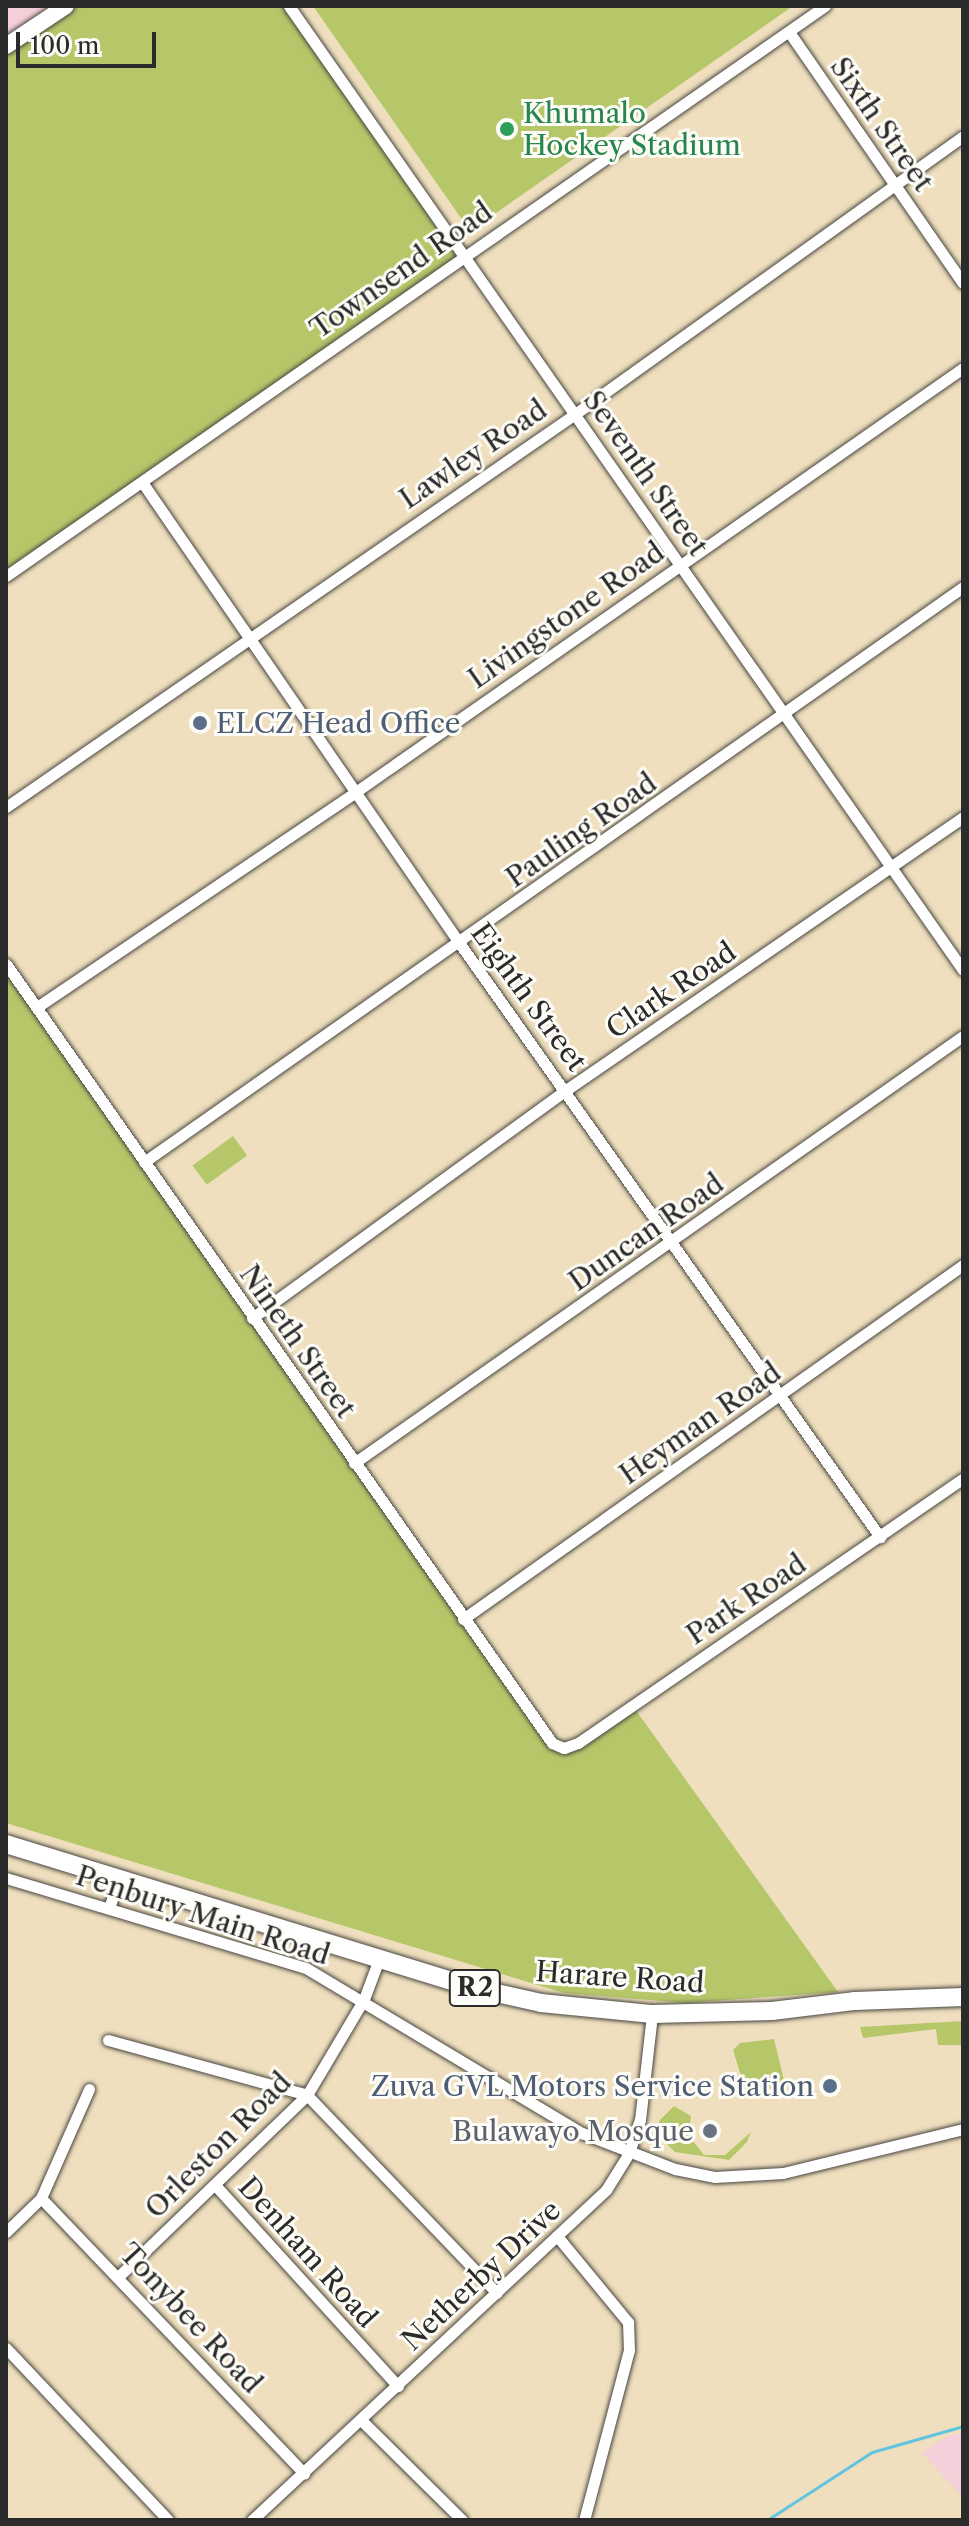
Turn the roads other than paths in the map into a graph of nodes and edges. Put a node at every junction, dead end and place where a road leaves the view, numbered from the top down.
1 (66, 6) edge
2 (289, 6) edge
3 (825, 6) edge
4 (789, 32) junction
5 (6, 46) edge
6 (963, 136) edge
7 (894, 184) junction
8 (463, 257) junction
9 (963, 283) edge
10 (963, 368) edge
11 (575, 414) junction
12 (142, 482) junction
13 (681, 564) junction
14 (6, 576) edge
15 (963, 587) edge
16 (249, 635) junction
17 (786, 715) junction
18 (357, 791) junction
19 (6, 807) edge
20 (963, 817) edge
21 (892, 868) junction
22 (460, 944) junction
23 (6, 964) edge
24 (963, 970) edge
25 (37, 1007) junction
26 (963, 1036) edge
27 (566, 1090) junction
28 (144, 1162) junction
29 (672, 1244) junction
30 (963, 1265) edge
31 (252, 1318) junction
32 (780, 1396) junction
33 (354, 1463) junction
34 (963, 1478) edge
35 (880, 1537) junction
36 (463, 1619) junction
37 (552, 1743) joint
38 (6, 1844) edge
39 (6, 1878) edge
40 (119, 1879) junction
41 (109, 1908) junction
42 (379, 1959) junction
43 (963, 1997) edge
44 (364, 1999) junction
45 (652, 2014) junction
46 (108, 2040) dead end
47 (89, 2089) dead end
48 (307, 2095) junction
49 (963, 2129) edge
50 (629, 2153) junction
51 (215, 2185) junction
52 (41, 2198) junction
53 (6, 2232) edge
54 (557, 2236) junction
55 (120, 2275) junction
56 (497, 2293) junction
57 (6, 2348) edge
58 (398, 2386) junction
59 (362, 2421) junction
60 (304, 2473) junction
61 (258, 2518) edge
62 (168, 2520) edge
63 (462, 2520) edge
64 (584, 2520) edge

1 - 5 main road
2 - 8 street, Seventh Street
3 - 4 street, Townsend Road
4 - 7 street, Sixth Street
4 - 8 street, Townsend Road
6 - 7 street, Lawley Road
7 - 9 street, Sixth Street
7 - 11 street, Lawley Road
8 - 11 street, Seventh Street
8 - 12 street, Townsend Road
10 - 13 street, Livingstone Road
11 - 13 street, Seventh Street
11 - 16 street, Lawley Road
12 - 14 street, Townsend Road
12 - 16 street, Eighth Street
13 - 17 street, Seventh Street
13 - 18 street, Livingstone Road
15 - 17 street, Pauling Road
16 - 18 street, Eighth Street
16 - 19 street, Lawley Road
17 - 21 street, Seventh Street
17 - 22 street, Pauling Road
18 - 22 street, Eighth Street
18 - 25 street, Livingstone Road
20 - 21 street, Clark Road
21 - 24 street, Seventh Street
21 - 27 street, Clark Road
22 - 27 street, Eighth Street
22 - 28 street, Pauling Road
23 - 25 street, Nineth Street
25 - 28 street, Nineth Street
26 - 29 street, Duncan Road
27 - 29 street, Eighth Street
27 - 31 street, Clark Road
28 - 31 street, Nineth Street
29 - 32 street, Eighth Street
29 - 33 street, Duncan Road
30 - 32 street, Heyman Road
31 - 33 street, Nineth Street
32 - 35 street, Eighth Street
32 - 36 street, Heyman Road
33 - 36 street, Nineth Street
34 - 35 street, Park Road
35 - 37 street, Park Road
36 - 37 street, Nineth Street
38 - 40 highway, Harare Road / R2
39 - 41 street, Penbury Main Road
40 - 41 street
40 - 42 highway, Harare Road / R2
41 - 44 street, Penbury Main Road
42 - 44 street, Orleston Road
42 - 45 highway, Harare Road / R2
43 - 45 highway, Harare Road / R2
44 - 48 street, Orleston Road
44 - 50 street, Penbury Main Road
45 - 50 street, Netherby Drive
46 - 48 street
47 - 52 street
48 - 51 street, Orleston Road
48 - 56 street
49 - 50 street, Penbury Main Road
50 - 54 street, Netherby Drive
51 - 55 street, Orleston Road
51 - 58 street, Denham Road
52 - 53 street
52 - 55 street, Tonybee Road
54 - 56 street, Netherby Drive
54 - 64 street
55 - 60 street, Tonybee Road
56 - 58 street, Netherby Drive
57 - 62 street
58 - 59 street, Netherby Drive
59 - 60 street, Netherby Drive
59 - 63 street
60 - 61 street, Netherby Drive

